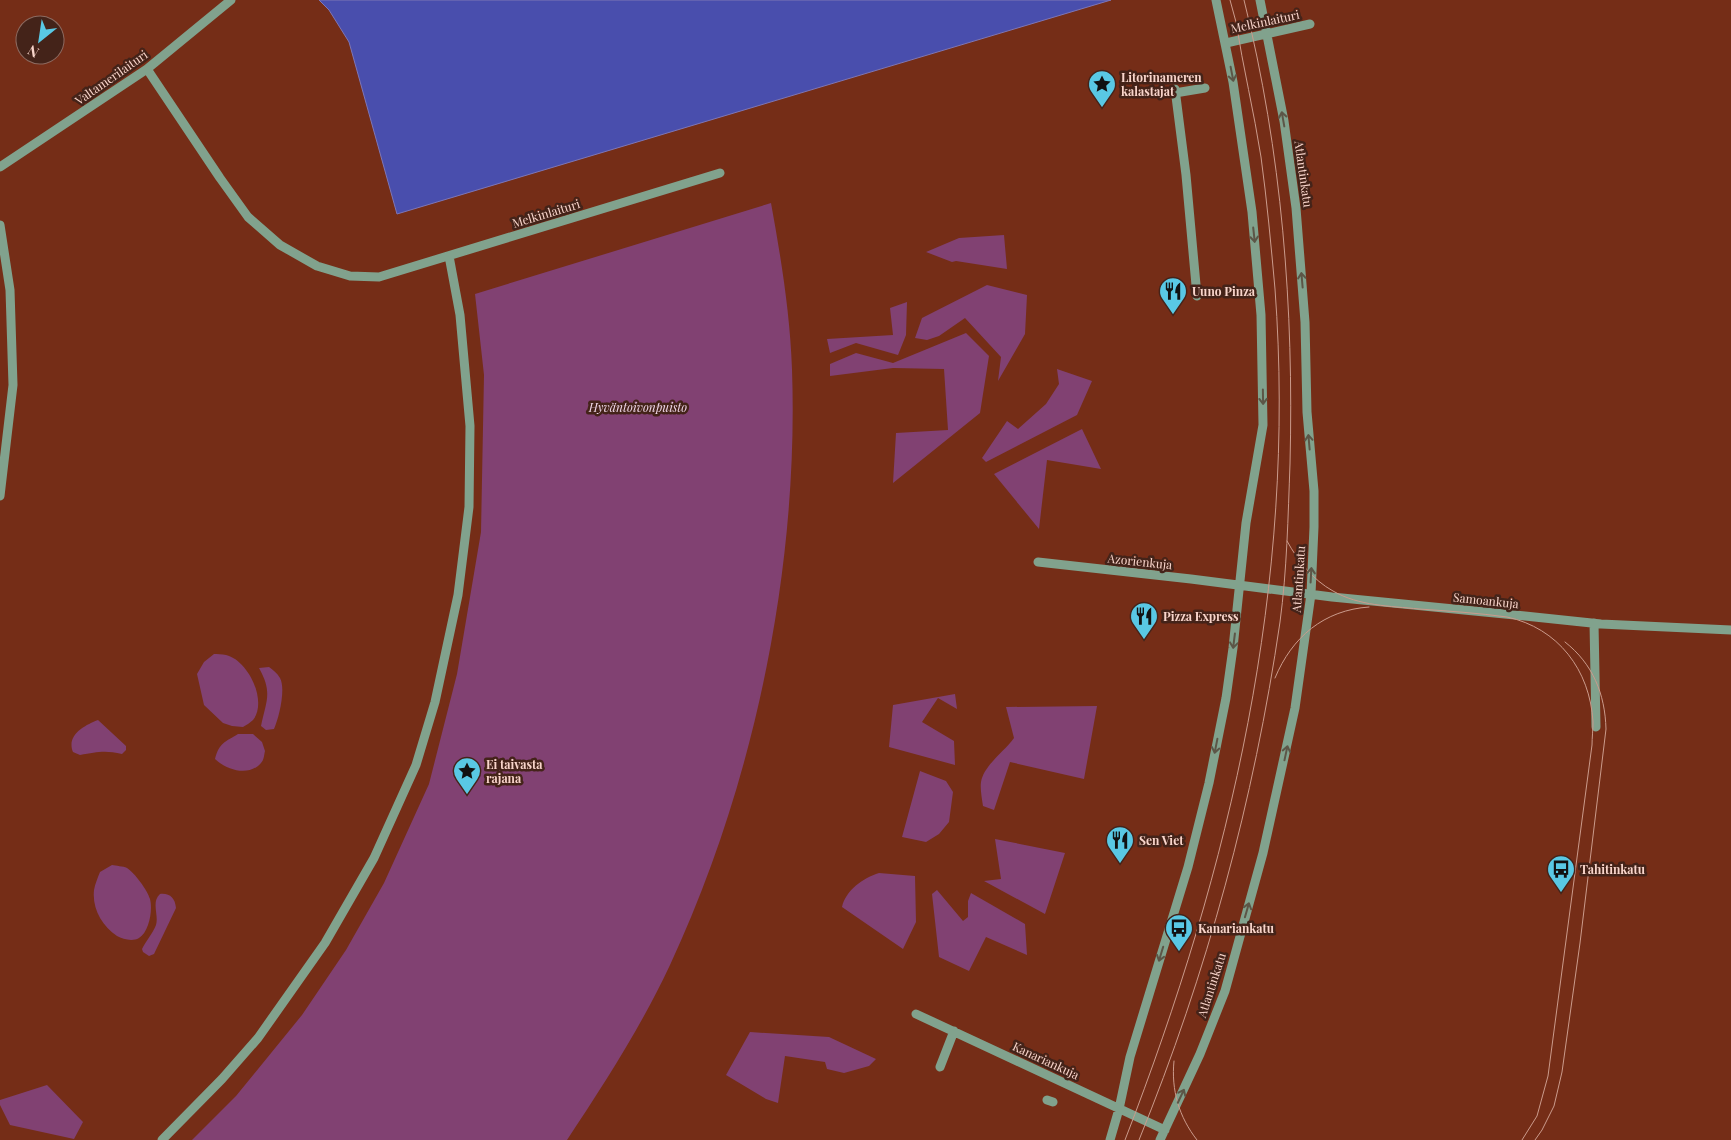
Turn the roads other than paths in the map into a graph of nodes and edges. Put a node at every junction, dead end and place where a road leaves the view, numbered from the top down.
1 (231, 0) edge
2 (1216, 0) edge
3 (1260, 0) edge
4 (1310, 24) dead end
5 (1266, 34) junction
6 (1226, 43) junction
7 (147, 69) junction
8 (1205, 88) dead end
9 (0, 167) edge
10 (720, 173) dead end
11 (0, 225) edge
12 (449, 256) junction
13 (1197, 296) dead end
14 (0, 496) edge
15 (1038, 562) dead end
16 (1240, 585) junction
17 (1311, 594) junction
18 (1594, 623) junction
19 (1731, 630) edge
20 (1596, 727) dead end
21 (916, 1014) dead end
22 (954, 1031) junction
23 (940, 1067) dead end
24 (1119, 1109) junction
25 (1165, 1130) junction
26 (162, 1140) edge
27 (1110, 1140) edge
28 (1160, 1140) edge

1 - 7 street, Valtamerilaituri
2 - 6 street
3 - 5 street, Atlantinkatu
4 - 5 street, Melkinlaituri
5 - 6 street, Melkinlaituri
17 -> 5 street, Atlantinkatu
6 -> 16 street
7 - 9 street, Valtamerilaituri
7 - 12 street, Melkinlaituri
8 - 13 street
10 - 12 street, Melkinlaituri
11 - 14 street
12 - 26 street
15 - 16 street, Azorienkuja
16 - 17 street, Samoankuja
16 -> 24 street
17 - 18 street, Samoankuja
25 -> 17 street, Atlantinkatu
18 - 19 street, Samoankuja
18 - 20 street
21 - 22 street, Kanariankuja
22 - 23 street
22 - 24 street, Kanariankuja
24 - 25 street, Kanariankuja
24 - 27 street
25 - 28 street, Atlantinkatu

